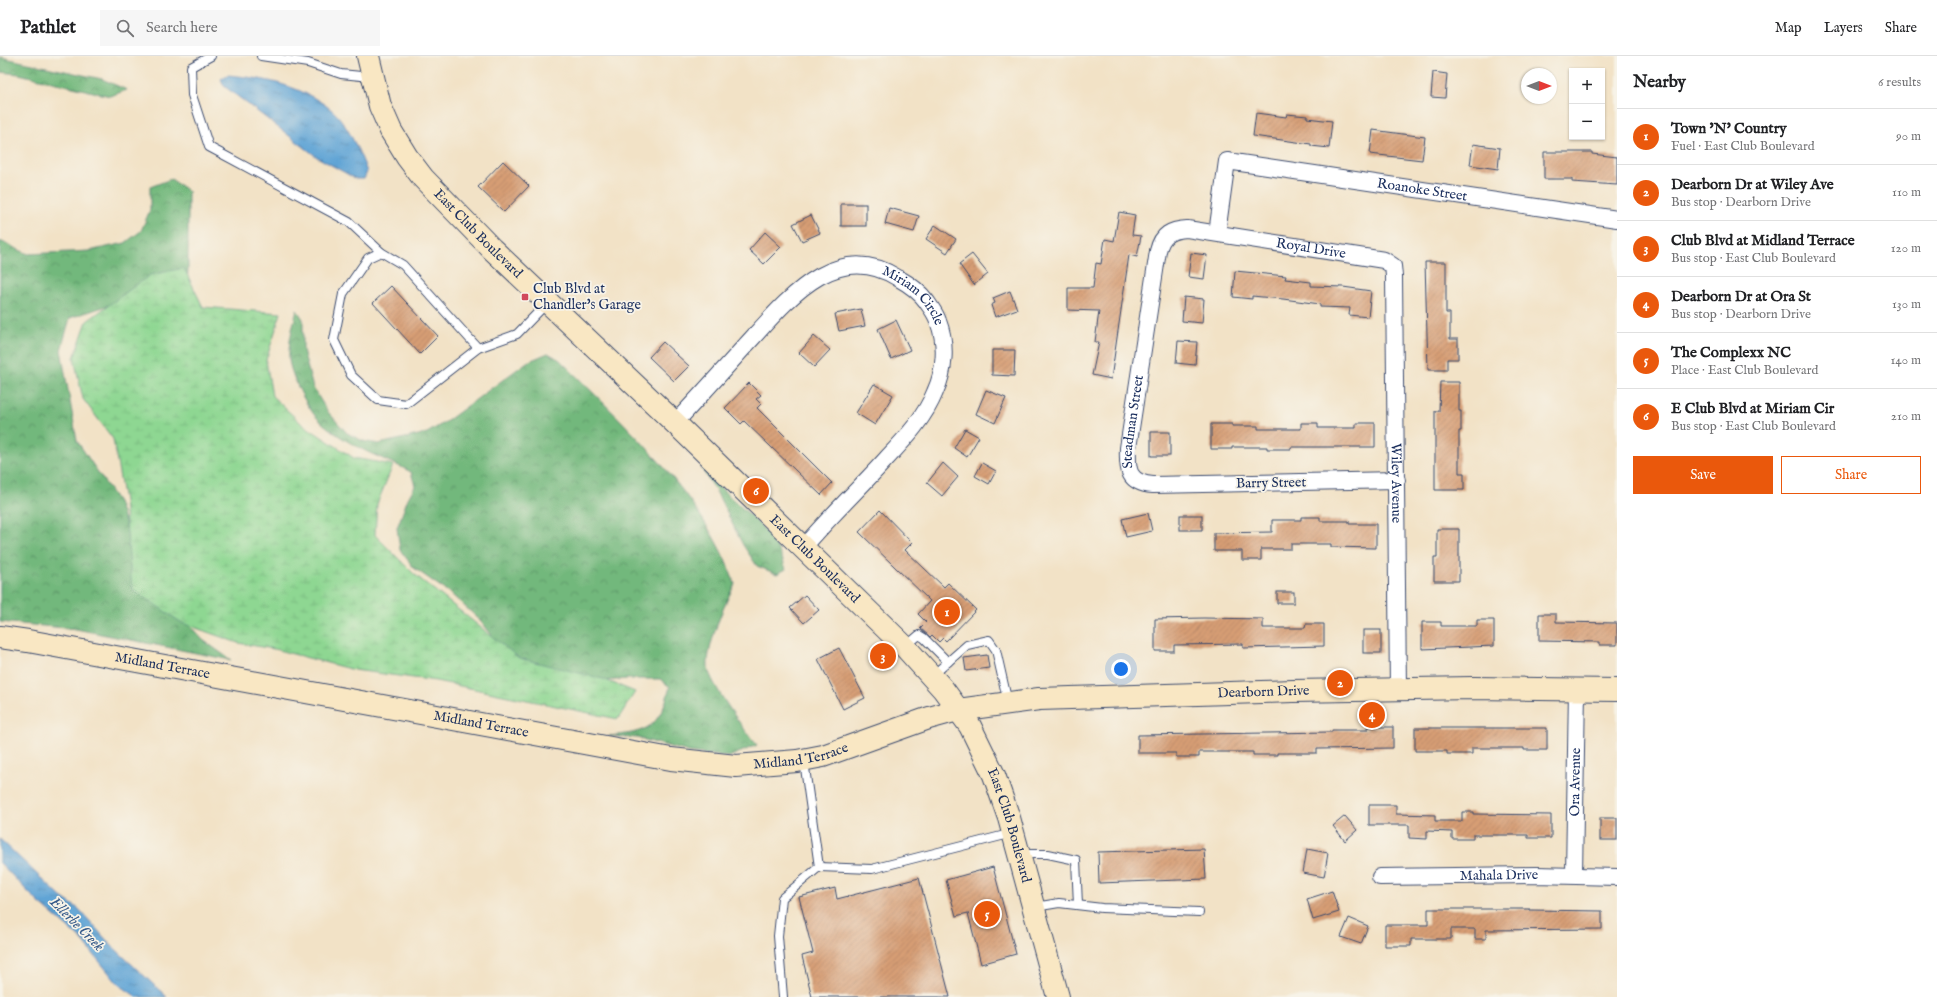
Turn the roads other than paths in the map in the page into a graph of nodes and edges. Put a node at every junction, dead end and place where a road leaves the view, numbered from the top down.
1 (211, 56) edge
2 (261, 56) edge
3 (370, 66) edge
4 (1617, 219) edge
5 (1217, 233) junction
6 (381, 252) junction
7 (1394, 276) joint
8 (548, 303) junction
9 (478, 348) junction
10 (1144, 352) joint
11 (675, 424) junction
12 (1397, 480) junction
13 (1145, 484) joint
14 (803, 548) junction
15 (0, 637) edge
16 (904, 647) junction
17 (948, 662) junction
18 (932, 676) junction
19 (1398, 690) junction
20 (1577, 690) junction
21 (1617, 690) edge
22 (1008, 703) junction
23 (958, 710) junction
24 (804, 760) junction
25 (1014, 833) junction
26 (1019, 854) junction
27 (819, 867) junction
28 (1574, 875) junction
29 (1380, 877) dead end
30 (1617, 877) edge
31 (1078, 905) junction
32 (1034, 907) junction
33 (1200, 912) dead end
34 (783, 997) edge
35 (1058, 997) edge

1 - 6 lane
2 - 3 lane
3 - 8 street, East Club Boulevard
4 - 5 street, Roanoke Street
5 - 7 street, Royal Drive
5 - 10 street, Royal Drive
6 - 9 lane
6 - 9 lane
7 - 12 street, Wiley Avenue
8 - 9 lane
8 - 11 street, East Club Boulevard
10 - 13 street, Steadman Street
11 - 14 street, East Club Boulevard
11 - 14 street, Miriam Circle
12 - 13 street, Barry Street
12 - 19 street, Wiley Avenue
14 - 16 street, East Club Boulevard
15 - 24 street, Midland Terrace
16 - 17 lane
16 - 18 street, East Club Boulevard
17 - 18 lane
17 - 22 lane
18 - 23 street, East Club Boulevard
19 - 20 street, Dearborn Drive
19 - 22 street, Dearborn Drive
20 - 21 street, Dearborn Drive
20 - 28 street, Ora Avenue
22 - 23 street, Dearborn Drive
23 - 24 street, Midland Terrace
23 - 25 street, East Club Boulevard
24 - 27 lane
25 - 26 street, East Club Boulevard
25 - 27 lane
26 - 31 lane
26 - 32 street, East Club Boulevard
27 - 34 lane
28 - 29 street, Mahala Drive
28 - 30 street, Mahala Drive
31 - 32 lane
31 - 33 lane
32 - 35 street, East Club Boulevard

